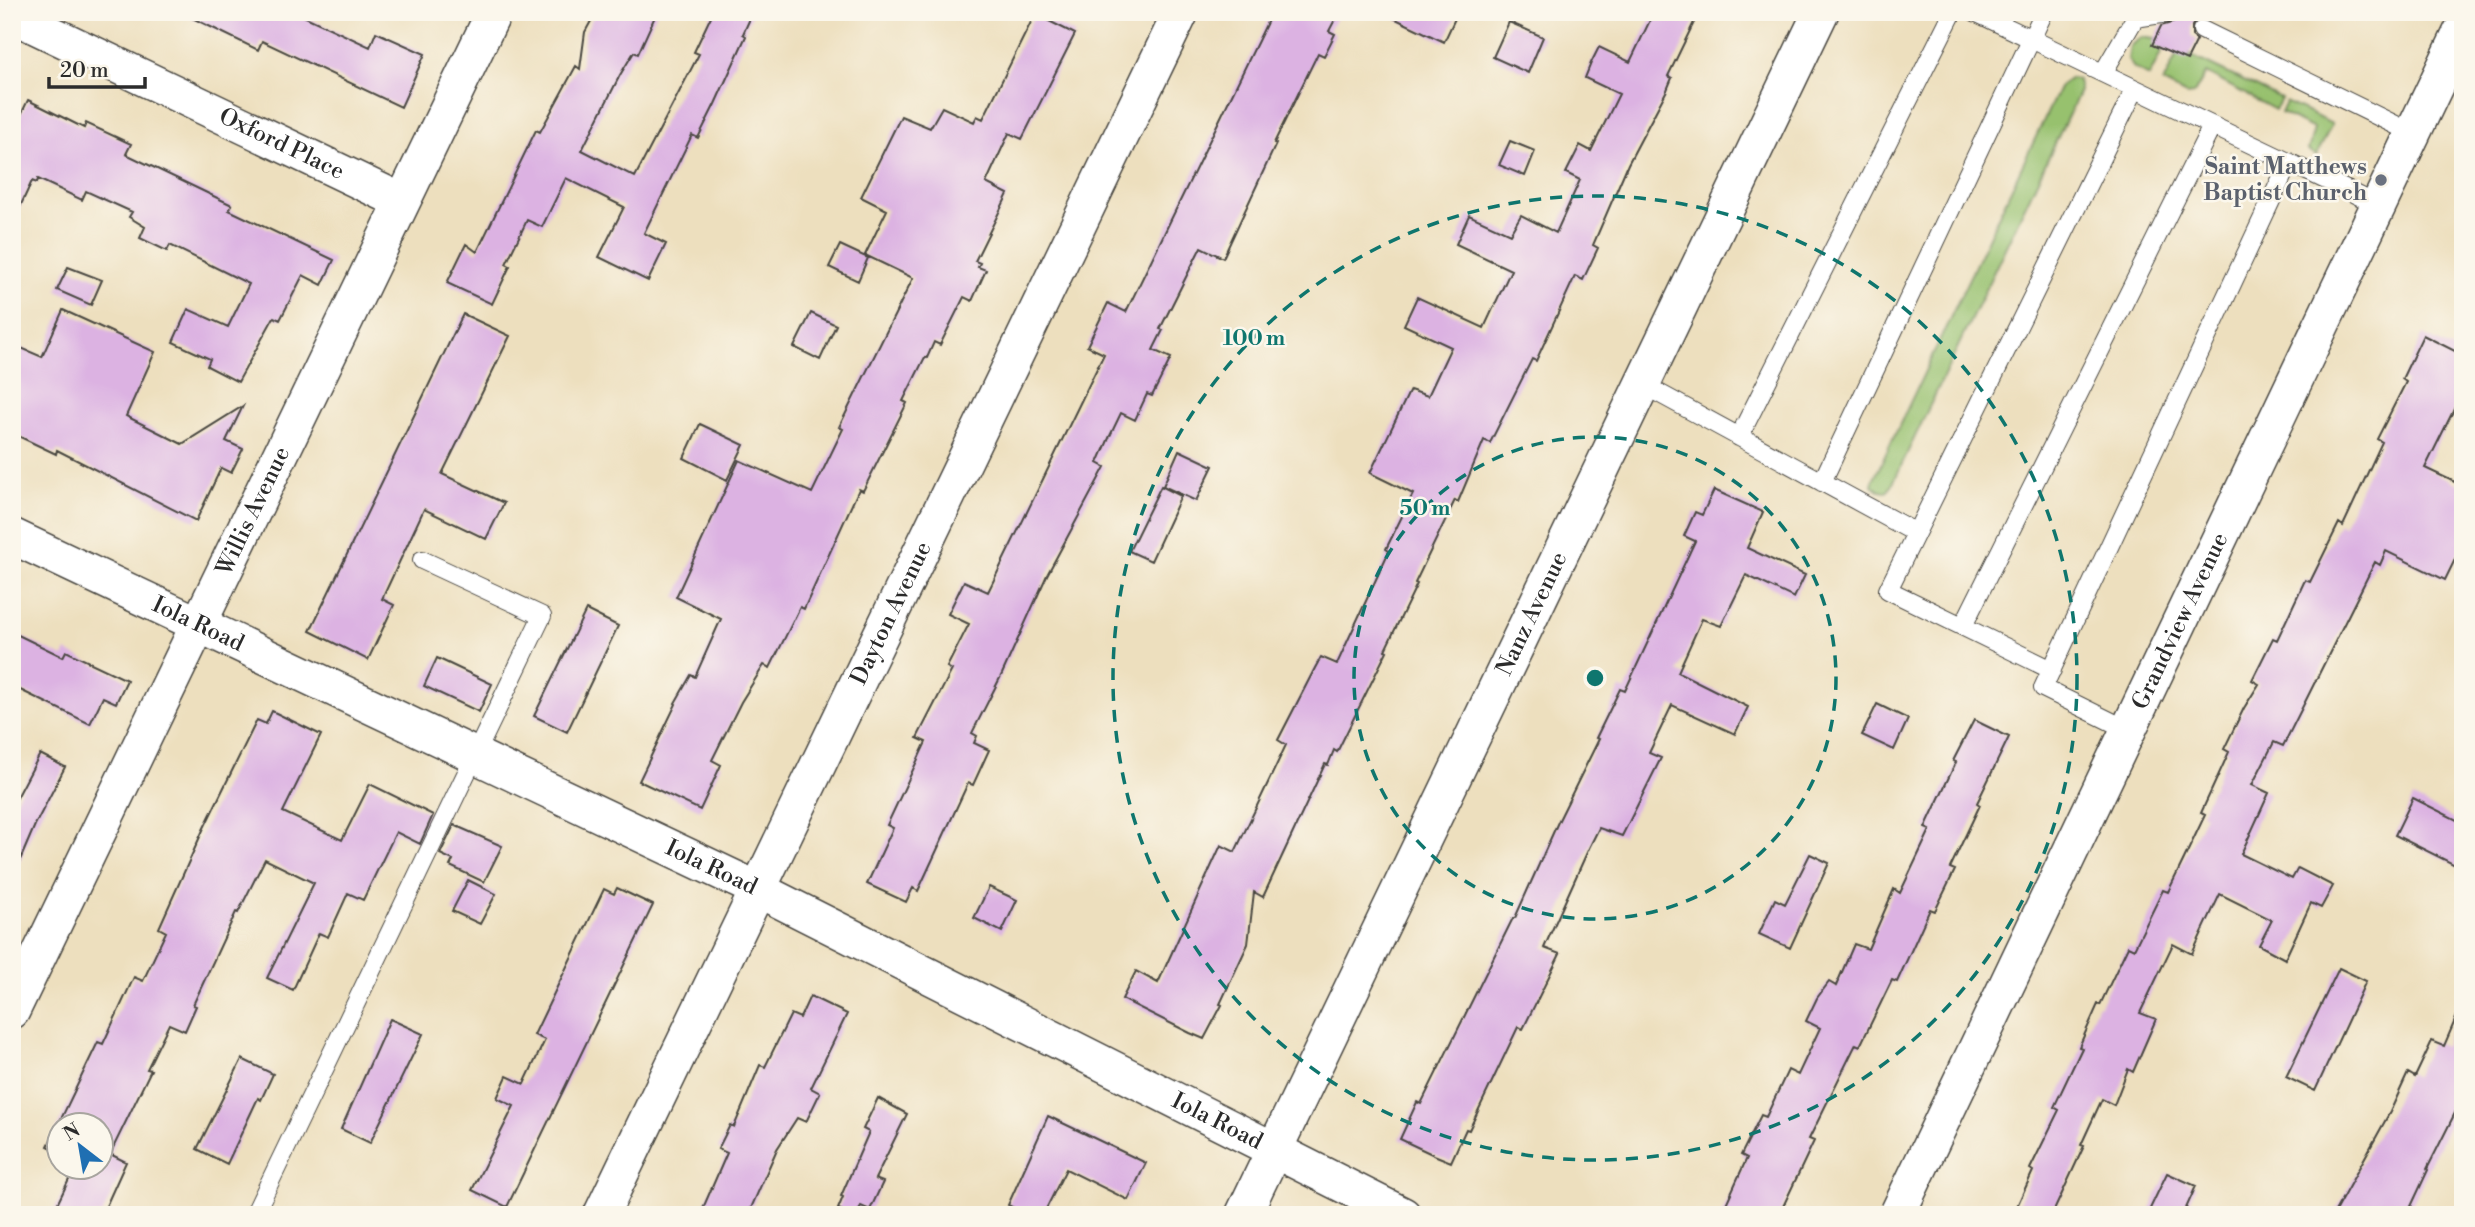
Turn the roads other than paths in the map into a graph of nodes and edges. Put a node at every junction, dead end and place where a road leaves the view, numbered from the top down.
1 (494, 12) edge
2 (1181, 12) edge
3 (1821, 12) edge
4 (1953, 12) edge
5 (1975, 12) edge
6 (2044, 12) edge
7 (2168, 13) edge
8 (12, 15) edge
9 (2463, 28) edge
10 (2202, 30) dead end
11 (2031, 39) junction
12 (2103, 74) junction
13 (2135, 89) junction
14 (2212, 126) junction
15 (2412, 133) junction
16 (2289, 162) junction
17 (401, 201) junction
18 (2378, 205) junction
19 (1643, 384) junction
20 (1739, 437) junction
21 (1822, 482) junction
22 (1916, 533) junction
23 (12, 536) edge
24 (422, 560) dead end
25 (200, 626) junction
26 (1963, 626) junction
27 (2052, 670) junction
28 (2127, 730) junction
29 (475, 757) junction
30 (759, 890) junction
31 (14, 1005) edge
32 (1275, 1150) junction
33 (254, 1215) edge
34 (601, 1215) edge
35 (1243, 1215) edge
36 (1403, 1215) edge
37 (1897, 1215) edge

1 - 17 street, Willis Avenue
2 - 30 street, Dayton Avenue
3 - 19 street, Nanz Avenue
4 - 20 lane
5 - 11 lane
6 - 11 lane
7 - 12 lane
8 - 17 street, Oxford Place
9 - 15 street, Grandview Avenue
10 - 15 lane
11 - 12 lane
11 - 21 lane
12 - 13 lane
13 - 14 lane
13 - 22 lane
14 - 16 lane
14 - 26 lane
15 - 18 street, Grandview Avenue
16 - 18 lane
16 - 27 lane
17 - 25 street, Willis Avenue
18 - 28 street, Grandview Avenue
19 - 20 lane
19 - 32 street, Nanz Avenue
20 - 21 lane
21 - 22 lane
22 - 26 lane
23 - 25 street, Iola Road
24 - 29 lane
25 - 29 street, Iola Road
25 - 31 street, Willis Avenue
26 - 27 lane
27 - 28 lane
28 - 37 street, Grandview Avenue
29 - 30 street, Iola Road
29 - 33 lane
30 - 32 street, Iola Road
30 - 34 street, Dayton Avenue
32 - 35 street, Nanz Avenue
32 - 36 street, Iola Road

